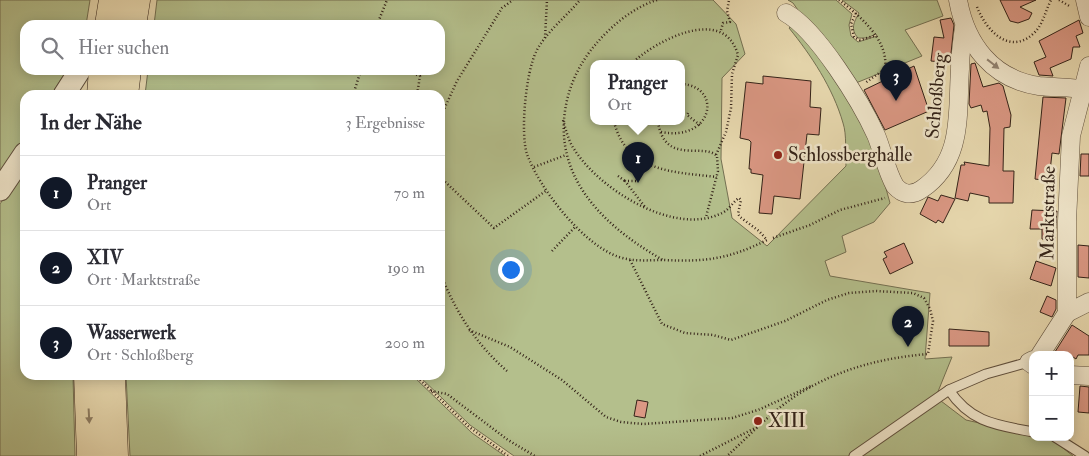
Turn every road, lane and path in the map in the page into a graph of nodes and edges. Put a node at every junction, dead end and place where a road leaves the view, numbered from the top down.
1 (113, 0) edge
2 (134, 0) edge
3 (387, 0) edge
4 (513, 0) edge
5 (547, 0) edge
6 (580, 0) edge
7 (657, 0) edge
8 (729, 0) edge
9 (840, 0) edge
10 (958, 0) edge
11 (975, 0) edge
12 (1051, 0) edge
13 (1059, 0) edge
14 (1085, 9) edge
15 (786, 13) dead end
16 (856, 13) junction
17 (110, 20) edge
18 (118, 20) edge
19 (132, 20) edge
20 (379, 20) edge
21 (964, 27) junction
22 (721, 30) junction
23 (875, 36) junction
24 (545, 40) junction
25 (636, 60) edge
26 (1089, 66) edge
27 (77, 75) edge
28 (103, 75) edge
29 (126, 75) edge
30 (359, 75) edge
31 (417, 75) edge
32 (685, 85) edge
33 (67, 90) edge
34 (101, 90) edge
35 (125, 90) edge
36 (355, 90) edge
37 (418, 90) edge
38 (1087, 90) edge
39 (850, 91) junction
40 (445, 107) edge
41 (688, 113) dead end
42 (563, 120) junction
43 (615, 125) edge
44 (659, 125) edge
45 (700, 125) junction
46 (660, 132) junction
47 (716, 154) junction
48 (566, 155) junction
49 (20, 160) edge
50 (534, 168) junction
51 (618, 176) dead end
52 (717, 177) junction
53 (445, 182) edge
54 (625, 182) junction
55 (636, 182) dead end
56 (0, 190) edge
57 (547, 190) junction
58 (900, 191) junction
59 (646, 208) junction
60 (706, 217) junction
61 (576, 226) junction
62 (773, 238) dead end
63 (552, 251) dead end
64 (630, 260) junction
65 (664, 260) junction
66 (445, 285) edge
67 (1089, 302) edge
68 (1067, 313) junction
69 (468, 330) junction
70 (1041, 351) edge
71 (1029, 362) edge
72 (507, 370) dead end
73 (1074, 375) edge
74 (1089, 376) edge
75 (88, 380) edge
76 (111, 380) edge
77 (420, 380) edge
78 (814, 385) junction
79 (949, 390) junction
80 (431, 391) junction
81 (761, 425) junction
82 (1029, 431) edge
83 (1061, 441) edge
84 (91, 456) edge
85 (114, 456) edge
86 (508, 456) edge
87 (535, 456) edge
88 (700, 456) edge
89 (727, 456) edge
90 (854, 456) edge
91 (1085, 456) edge

1 - 17 highway
2 - 18 street
2 - 19 highway
3 - 20 path
4 - 40 path
5 - 24 path
6 - 24 path
7 - 42 path
8 - 22 path
9 - 16 path
10 - 21 street
11 - 12 path
13 - 14 path
15 - 39 street
16 - 23 path
16 - 23 path
21 -> 38 street
21 - 58 street, Schloßberg
22 - 25 path
22 - 47 path
23 - 39 path
24 - 50 path
26 - 38 street, Marktstraße
27 - 33 street
28 - 34 highway
29 - 35 highway
30 - 36 path
31 - 37 path
32 - 45 path
38 - 68 street, Marktstraße
39 - 58 street
41 - 45 path
42 - 48 path
42 - 59 path
43 - 52 path
44 - 46 path
45 - 46 path
46 - 47 path
47 - 52 path
48 - 50 path
48 - 65 path
49 - 56 street
50 - 57 path
51 - 54 path
52 - 60 path
53 - 57 path
54 - 55 path
54 - 59 path
57 - 61 path
58 - 62 path
59 - 60 path
60 - 65 path
61 - 63 path
61 - 64 path
64 - 65 path
64 - 78 path
66 - 69 path
67 - 68 street
68 - 70 street
69 - 72 path
69 - 78 path
71 - 79 lane
73 - 74 street
75 -> 84 highway
76 - 85 highway
77 - 80 path
78 - 81 path
79 - 82 lane
79 - 90 lane
80 - 86 path
80 - 87 path
81 - 88 path
81 - 89 path
83 - 91 lane

